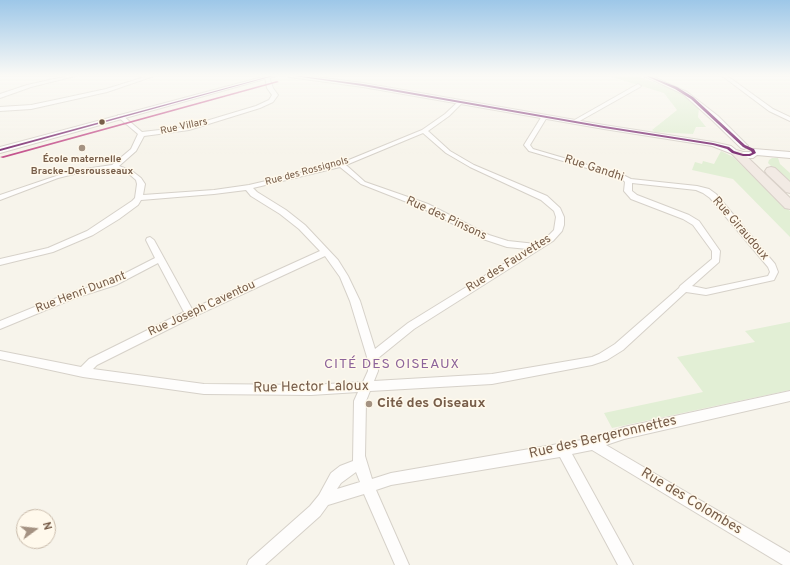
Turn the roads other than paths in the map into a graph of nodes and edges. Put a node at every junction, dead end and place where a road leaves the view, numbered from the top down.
1 (58, 101) edge
2 (175, 101) edge
3 (270, 101) edge
4 (456, 101) edge
5 (611, 101) edge
6 (696, 101) edge
7 (759, 101) edge
8 (460, 102) junction
9 (0, 109) edge
10 (706, 111) junction
11 (120, 116) junction
12 (544, 117) junction
13 (790, 119) edge
14 (574, 122) junction
15 (424, 131) junction
16 (141, 134) junction
17 (736, 148) junction
18 (0, 150) edge
19 (753, 153) junction
20 (790, 155) edge
21 (341, 165) junction
22 (114, 167) junction
23 (629, 180) junction
24 (249, 186) junction
25 (790, 189) edge
26 (0, 198) edge
27 (139, 198) junction
28 (790, 205) edge
29 (150, 240) dead end
30 (536, 247) junction
31 (326, 252) junction
32 (160, 259) junction
33 (0, 262) edge
34 (683, 288) junction
35 (190, 314) junction
36 (0, 325) edge
37 (618, 347) joint
38 (0, 355) edge
39 (372, 357) junction
40 (83, 372) junction
41 (367, 386) junction
42 (790, 396) edge
43 (593, 444) junction
44 (563, 450) junction
45 (360, 464) junction
46 (368, 487) junction
47 (324, 500) junction
48 (790, 561) edge
49 (254, 565) edge
50 (402, 565) edge
51 (626, 565) edge

1 - 9 street
2 - 11 street
3 - 16 street, Rue Villars
4 - 8 street
5 - 14 street
6 - 10 street
7 - 13 street
8 - 12 street
8 - 15 street, Rue des Rossignols
10 - 17 street
10 - 17 street
11 - 16 street
11 - 18 street
12 - 14 street
12 - 23 street, Rue Gandhi
14 - 17 street
15 - 21 street, Rue des Rossignols
15 - 30 street, Rue des Fauvettes
16 - 22 street
17 - 19 street
17 - 28 highway
19 - 20 street
19 - 25 highway
21 - 24 street, Rue des Rossignols
21 - 30 street, Rue des Pinsons
22 - 26 street
22 - 27 street
23 - 34 street, Rue Gandhi
23 - 34 street, Rue Giraudoux
24 - 27 street, Rue des Rossignols
24 - 31 street
27 - 33 street
29 - 32 street
30 - 39 street, Rue des Fauvettes
31 - 35 street, Rue Joseph Caventou
31 - 39 street
32 - 35 street
32 - 36 street, Rue Henri Dunant
34 - 37 street, Rue Gandhi
35 - 40 street, Rue Joseph Caventou
37 - 41 street, Rue Hector Laloux
38 - 40 street, Rue Hector Laloux
39 - 41 street
40 - 41 street, Rue Hector Laloux
41 - 45 street
42 - 43 street, Rue des Bergeronnettes
43 - 44 street, Rue des Bergeronnettes
43 - 48 street, Rue des Colombes
44 - 46 street, Rue des Bergeronnettes
44 - 51 street
45 - 46 street
45 - 47 street
46 - 47 street, Rue des Bergeronnettes
46 - 50 street
47 - 49 street

